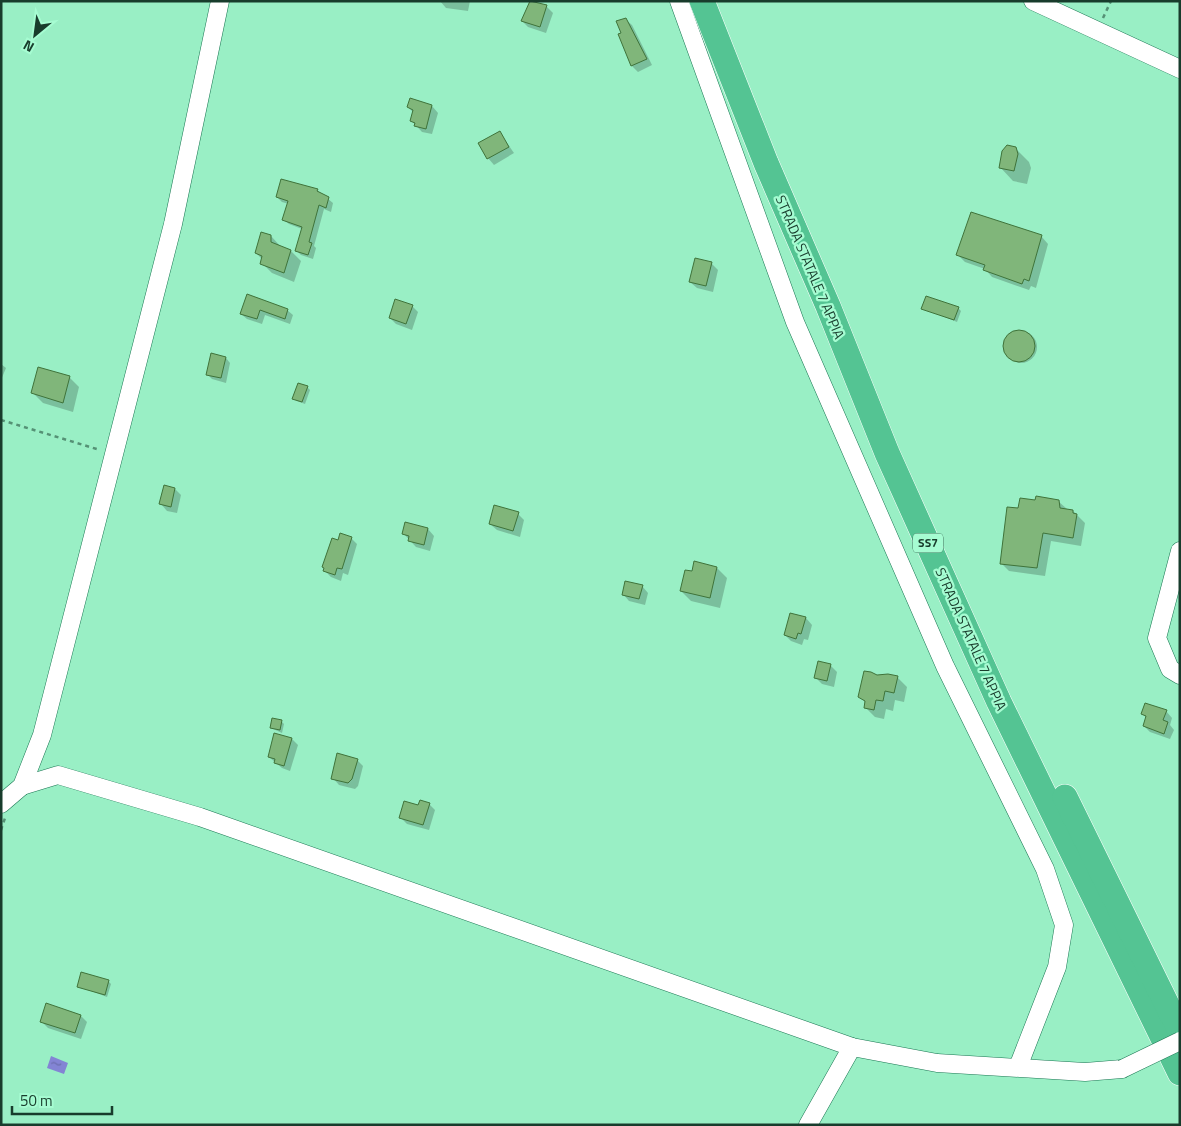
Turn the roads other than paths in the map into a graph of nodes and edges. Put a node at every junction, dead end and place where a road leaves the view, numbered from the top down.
1 (220, 1) edge
2 (679, 1) edge
3 (702, 1) edge
4 (720, 1) edge
5 (1033, 1) edge
6 (1180, 69) edge
7 (1180, 550) edge
8 (1180, 675) edge
9 (22, 786) junction
10 (1, 804) edge
11 (1180, 1031) edge
12 (1180, 1042) edge
13 (852, 1047) junction
14 (1018, 1067) junction
15 (1180, 1073) edge
16 (808, 1125) edge

1 - 9 street
2 - 14 street
3 - 15 highway, STRADA STATALE 7 APPIA / SS7
4 - 11 highway, STRADA STATALE 7 APPIA / SS7
5 - 6 street
7 - 8 street
9 - 10 street
9 - 13 street
12 - 14 street, bridge
13 - 14 street
13 - 16 street

